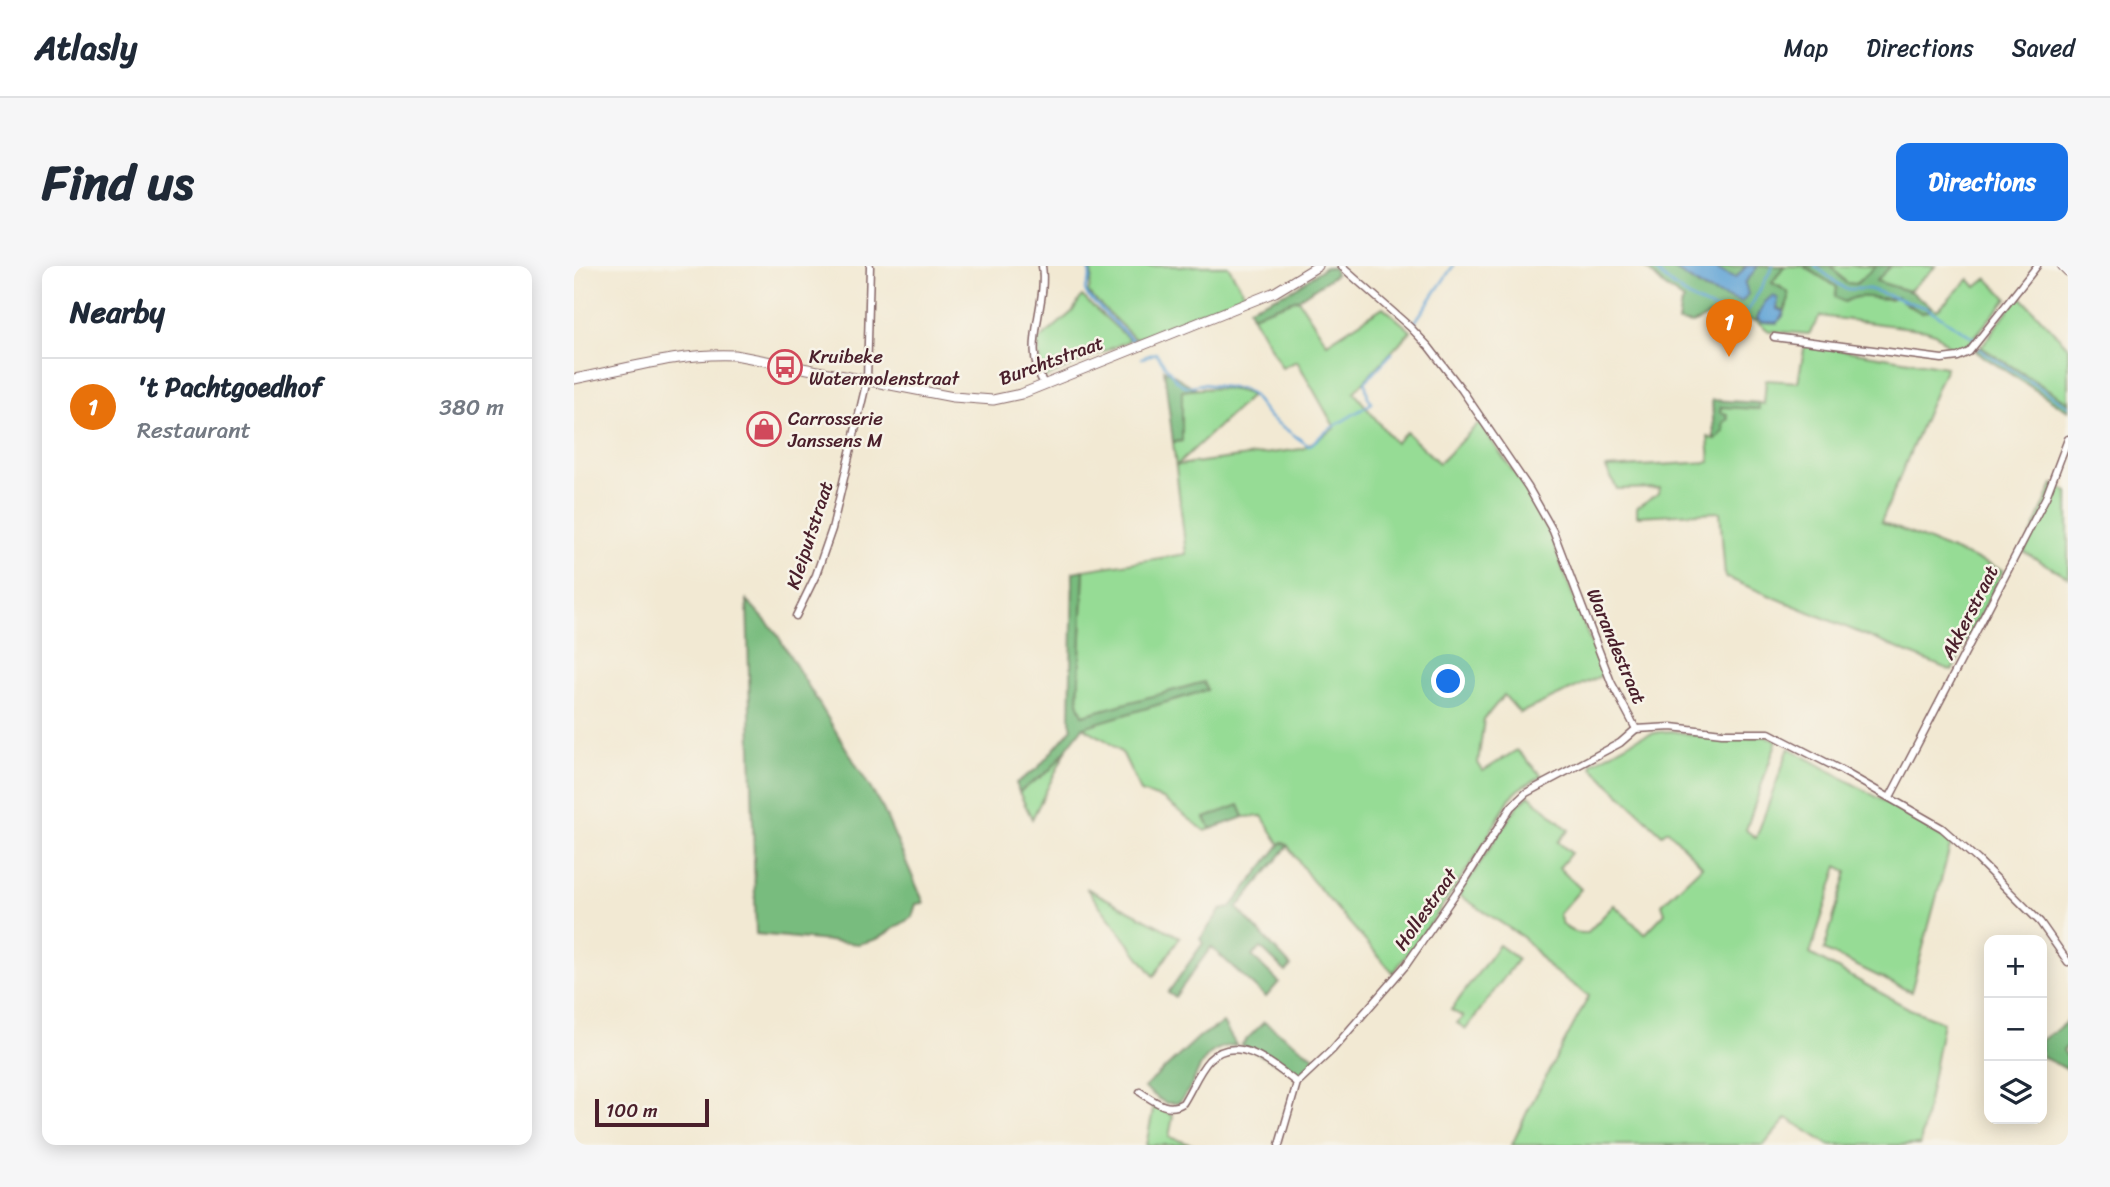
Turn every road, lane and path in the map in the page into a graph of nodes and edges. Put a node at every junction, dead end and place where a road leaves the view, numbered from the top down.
1 (870, 266) edge
2 (1042, 266) edge
3 (1318, 266) edge
4 (1342, 266) edge
5 (2037, 266) edge
6 (2062, 266) edge
7 (2068, 272) edge
8 (1774, 337) dead end
9 (574, 379) edge
10 (867, 380) junction
11 (1044, 384) junction
12 (2068, 439) edge
13 (796, 615) dead end
14 (1636, 729) junction
15 (1890, 797) junction
16 (2068, 962) edge
17 (1297, 1083) junction
18 (1140, 1092) dead end
19 (1279, 1145) edge

1 - 10 street, Kleiputstraat
2 - 11 street
3 - 11 main road, Burchtstraat
4 - 14 street, Warandestraat
5 - 8 street
6 - 7 street
9 - 10 main road, Burchtstraat
10 - 11 main road, Burchtstraat
10 - 13 street, Kleiputstraat
12 - 15 street, Akkerstraat
14 - 15 street, Warandestraat
14 - 17 street, Hollestraat
15 - 16 street, Warandestraat
17 - 18 street
17 - 19 street

